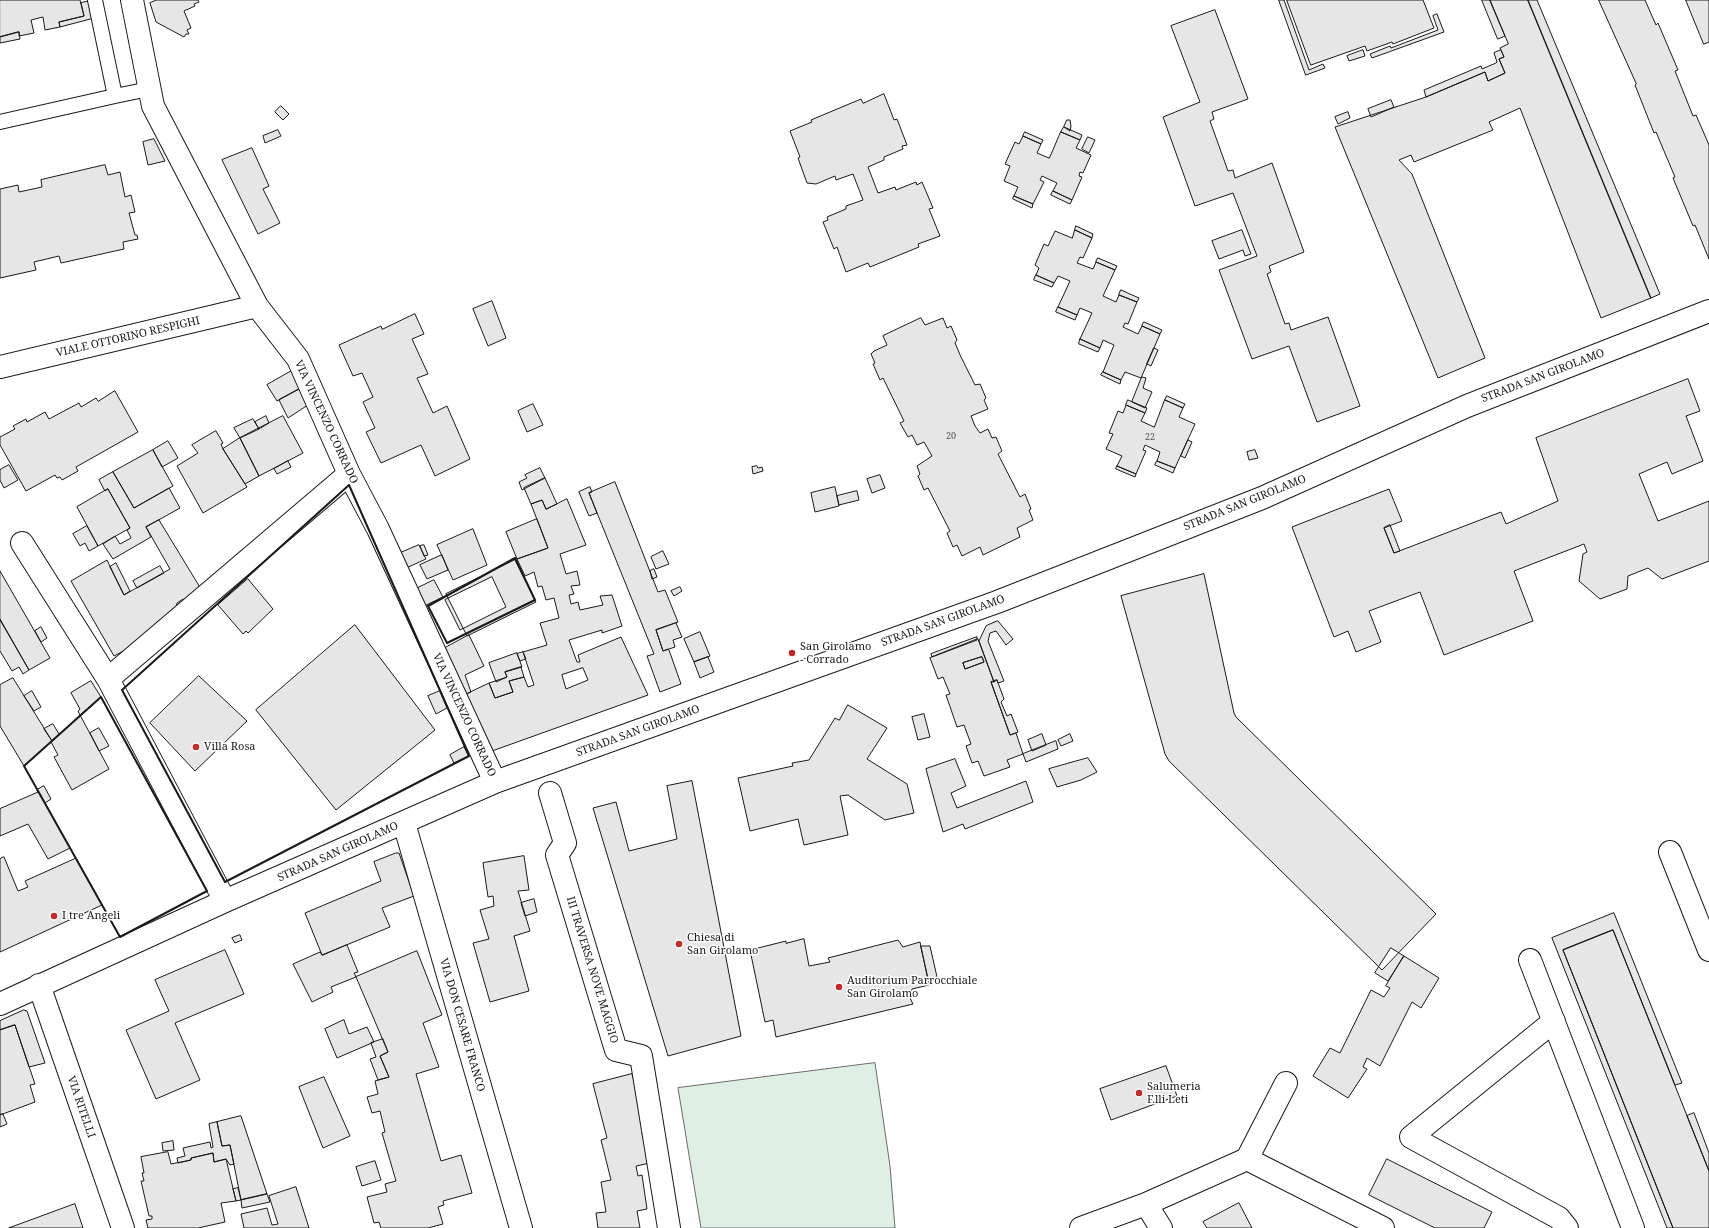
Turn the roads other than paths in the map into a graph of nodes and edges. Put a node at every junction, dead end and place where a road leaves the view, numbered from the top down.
1 (95, 0) edge
2 (132, 0) edge
3 (149, 89) junction
4 (115, 96) junction
5 (0, 122) edge
6 (257, 306) junction
7 (1709, 311) edge
8 (0, 367) edge
9 (349, 474) junction
10 (22, 543) dead end
11 (108, 679) junction
12 (495, 782) junction
13 (550, 793) dead end
14 (404, 823) junction
15 (1670, 852) dead end
16 (225, 901) junction
17 (1709, 950) edge
18 (1530, 960) dead end
19 (39, 985) junction
20 (0, 1004) edge
21 (1554, 1020) junction
22 (1286, 1083) dead end
23 (1247, 1159) junction
24 (1146, 1204) junction
25 (123, 1228) edge
26 (521, 1228) edge
27 (669, 1228) edge
28 (1081, 1228) edge
29 (1161, 1228) edge
30 (1383, 1228) edge
31 (1567, 1228) edge
32 (1633, 1228) edge

1 - 4 lane
2 - 3 street, VIA VINCENZO CORRADO
3 - 4 lane
3 - 6 street, VIA VINCENZO CORRADO
4 - 5 lane
6 - 8 street, VIALE OTTORINO RESPIGHI
6 - 9 street, VIA VINCENZO CORRADO
7 - 12 street, STRADA SAN GIROLAMO
9 - 11 street
9 - 12 street, VIA VINCENZO CORRADO
10 - 11 street
11 - 16 street
12 - 14 street, STRADA SAN GIROLAMO
13 - 27 street, III TRAVERSA NOVE MAGGIO
14 - 16 street, STRADA SAN GIROLAMO
14 - 26 street, VIA DON CESARE FRANCO
15 - 17 street
16 - 19 street, STRADA SAN GIROLAMO
18 - 21 street
19 - 20 street, STRADA SAN GIROLAMO
19 - 25 street, VIA RITELLI
21 - 31 street
21 - 32 street
22 - 23 street
23 - 24 street
23 - 30 street
24 - 28 street
24 - 29 street

